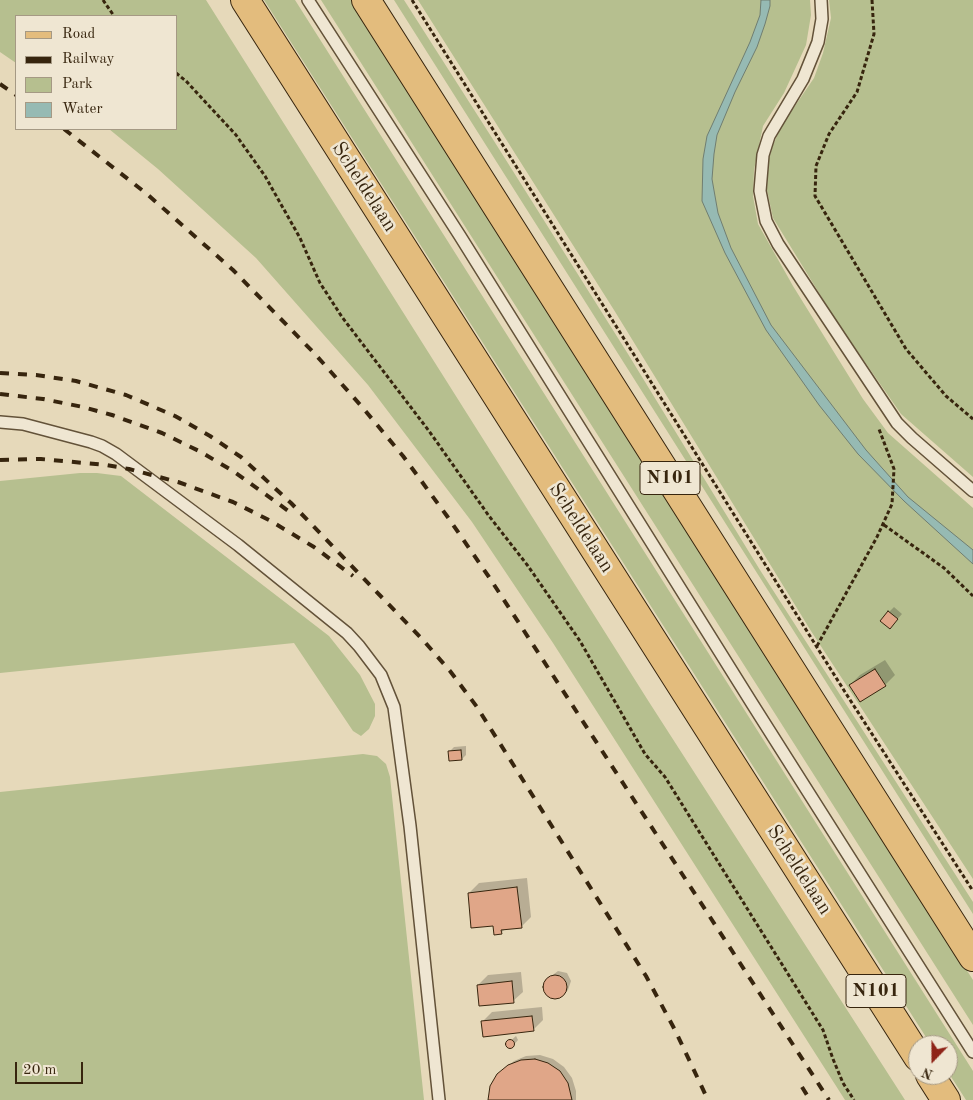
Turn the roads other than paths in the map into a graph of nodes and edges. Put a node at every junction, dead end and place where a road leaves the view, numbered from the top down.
1 (245, 0) edge
2 (308, 0) edge
3 (366, 0) edge
4 (821, 0) edge
5 (0, 422) edge
6 (973, 491) edge
7 (973, 957) edge
8 (908, 1041) edge
9 (973, 1052) edge
10 (936, 1085) edge
11 (439, 1100) edge
12 (946, 1100) edge

1 - 8 main road, Scheldelaan / N101
2 - 9 lane
3 - 7 main road, N101
4 - 6 lane
5 - 11 lane
10 - 12 main road

